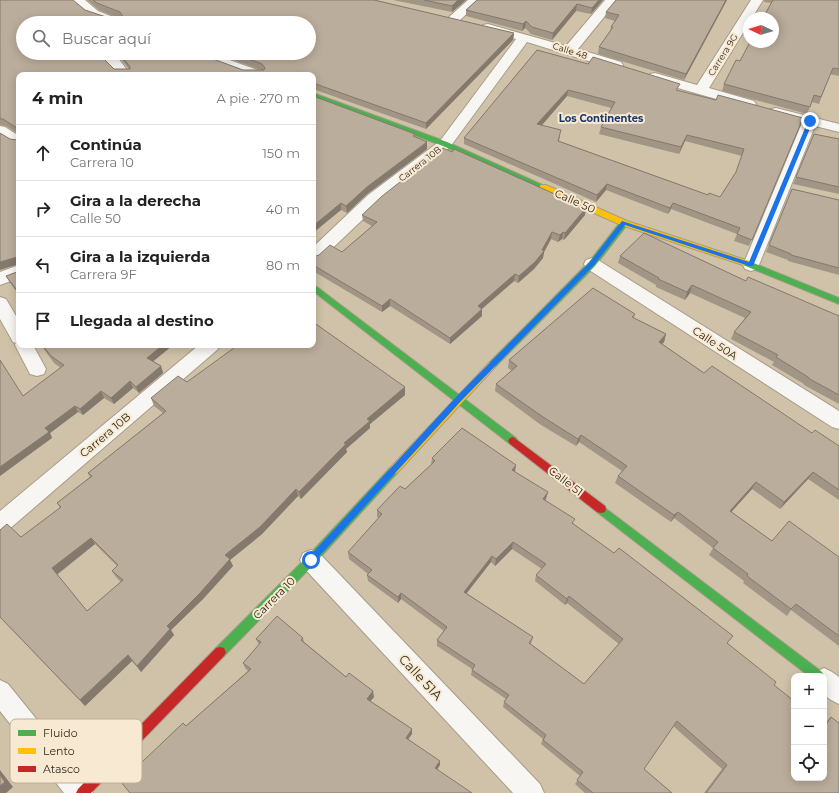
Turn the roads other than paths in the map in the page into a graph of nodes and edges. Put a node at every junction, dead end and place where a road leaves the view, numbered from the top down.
1 (78, 0) edge
2 (475, 0) edge
3 (612, 0) edge
4 (757, 0) edge
5 (91, 16) edge
6 (438, 16) edge
7 (453, 20) junction
8 (524, 37) junction
9 (570, 52) junction
10 (111, 60) edge
11 (217, 60) edge
12 (628, 69) edge
13 (121, 72) edge
14 (250, 72) edge
15 (642, 73) edge
16 (701, 90) junction
17 (316, 97) edge
18 (810, 121) junction
19 (839, 128) edge
20 (0, 130) edge
21 (16, 140) edge
22 (445, 144) junction
23 (624, 223) junction
24 (316, 254) edge
25 (592, 264) junction
26 (751, 265) junction
27 (16, 272) edge
28 (0, 279) edge
29 (316, 289) edge
30 (839, 301) edge
31 (0, 303) edge
32 (16, 332) edge
33 (26, 348) edge
34 (207, 348) edge
35 (37, 369) dead end
36 (460, 398) junction
37 (839, 422) edge
38 (0, 524) edge
39 (311, 560) junction
40 (814, 673) edge
41 (827, 682) edge
42 (0, 692) edge
43 (839, 692) edge
44 (22, 719) edge
45 (142, 731) edge
46 (73, 783) edge
47 (91, 783) edge
48 (81, 793) edge
49 (531, 793) edge

1 - 5 street
2 - 7 street
3 - 9 street
4 - 16 street, Carrera 9G
6 - 7 street, Calle 48
7 - 8 street, Calle 48
8 - 9 street, Calle 48
8 - 22 street, Carrera 10B
9 - 12 street, Calle 48
10 - 13 street
11 - 14 street
15 - 16 street
16 - 18 street
17 - 22 street, Calle 50
18 - 19 street
18 - 26 street
20 - 21 street
22 - 23 street, Calle 50
22 - 24 street, Carrera 10B
23 - 25 street, Carrera 10
23 - 26 street, Calle 50
25 - 36 street, Carrera 10
25 - 37 street, Calle 50A
26 - 30 street, Calle 50
27 - 28 street
29 - 36 street, Calle 51
31 - 32 street
33 - 35 street
34 - 38 street, Carrera 10B
36 - 39 street, Carrera 10
36 - 40 street, Calle 51
39 - 45 street, Carrera 10
39 - 49 street, Calle 51A
41 - 43 street
42 - 44 street
46 - 48 street
47 - 48 street, Carrera 10

